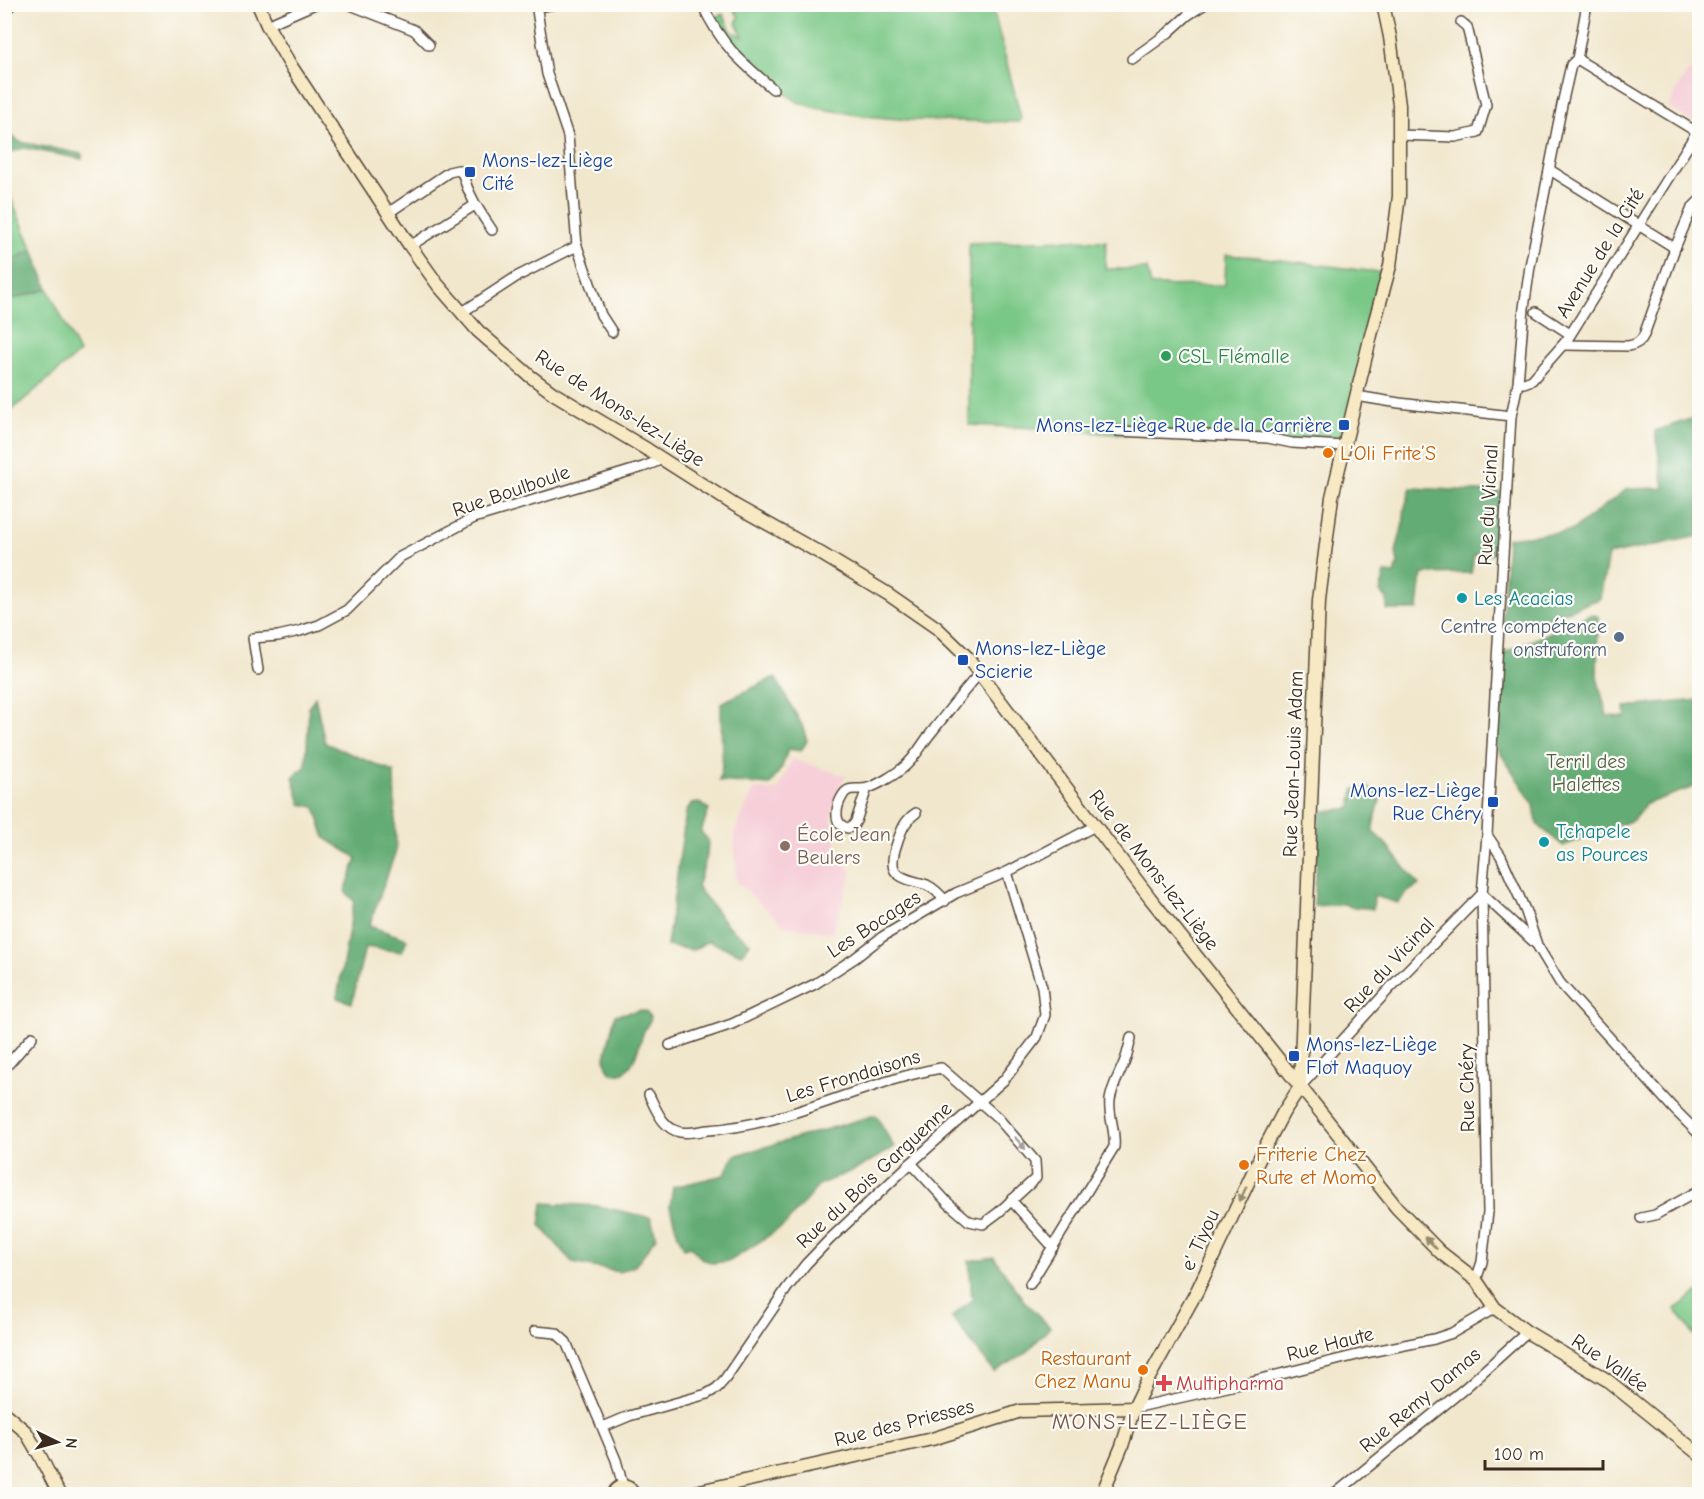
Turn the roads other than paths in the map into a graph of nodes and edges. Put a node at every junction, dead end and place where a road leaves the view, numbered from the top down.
1 (12, 4) edge
2 (258, 4) edge
3 (315, 4) edge
4 (348, 4) edge
5 (555, 4) edge
6 (702, 4) edge
7 (1205, 4) edge
8 (1383, 4) edge
9 (1587, 4) edge
10 (536, 6) edge
11 (4, 12) edge
12 (1461, 22) dead end
13 (267, 25) junction
14 (429, 45) dead end
15 (1132, 59) dead end
16 (1577, 59) junction
17 (773, 89) dead end
18 (1698, 131) edge
19 (1400, 135) junction
20 (1550, 170) junction
21 (1700, 200) edge
22 (475, 205) junction
23 (388, 213) junction
24 (1639, 224) junction
25 (492, 230) dead end
26 (410, 246) junction
27 (577, 246) junction
28 (1676, 248) junction
29 (1536, 312) dead end
30 (461, 313) junction
31 (612, 332) dead end
32 (1570, 334) junction
33 (1563, 345) junction
34 (1518, 383) junction
35 (1356, 396) junction
36 (1511, 416) junction
37 (1105, 427) dead end
38 (1345, 446) junction
39 (663, 459) junction
40 (258, 670) dead end
41 (979, 674) junction
42 (867, 788) dead end
43 (916, 813) dead end
44 (1095, 826) junction
45 (1487, 835) junction
46 (1007, 872) junction
47 (1482, 894) junction
48 (945, 901) junction
49 (1537, 945) junction
50 (32, 1037) dead end
51 (1131, 1038) dead end
52 (670, 1045) dead end
53 (4, 1069) edge
54 (1300, 1087) junction
55 (649, 1095) dead end
56 (980, 1100) junction
57 (1700, 1135) edge
58 (911, 1163) junction
59 (1700, 1190) edge
60 (1011, 1200) junction
61 (1641, 1218) dead end
62 (1053, 1247) junction
63 (1476, 1280) junction
64 (1030, 1284) dead end
65 (1495, 1308) junction
66 (535, 1331) dead end
67 (1527, 1332) junction
68 (1134, 1408) junction
69 (4, 1413) edge
70 (603, 1427) junction
71 (1700, 1455) edge
72 (618, 1490) edge
73 (59, 1494) edge
74 (634, 1494) edge
75 (686, 1494) edge
76 (1102, 1494) edge
77 (1335, 1494) edge

1 - 11 street
2 - 13 street, Rue de Mons-lez-Liège
3 - 13 street
4 - 14 street
5 - 10 street
6 - 17 street
7 - 15 street
8 - 19 street, Rue Jean-Louis Adam
9 - 16 street, Rue du Vicinal
10 - 27 street
12 - 19 street
13 - 23 street, Rue de Mons-lez-Liège
16 - 18 street
16 - 20 street, Rue du Vicinal
18 - 24 street, Avenue de la Cité
19 - 35 street, Rue Jean-Louis Adam
20 - 24 street
20 - 34 street, Rue du Vicinal
21 - 28 street
22 - 23 street
22 - 25 street
22 - 26 street
23 - 26 street, Rue de Mons-lez-Liège
24 - 28 street
24 - 32 street, Avenue de la Cité
26 - 30 street, Rue de Mons-lez-Liège
27 - 30 street
27 - 31 street
28 - 33 street
29 - 32 street
30 - 39 street, Rue de Mons-lez-Liège
32 - 33 street, Avenue de la Cité
33 - 34 street, Avenue de la Cité
34 - 36 street, Rue du Vicinal
35 - 36 street
35 - 38 street, Rue Jean-Louis Adam
36 - 45 street, Rue du Vicinal
37 - 38 street
38 - 54 street, Rue Jean-Louis Adam
39 - 40 street, Rue Boulboule
39 - 41 street, Rue de Mons-lez-Liège
41 - 42 street
41 - 44 street, Rue de Mons-lez-Liège
43 - 48 street
44 - 46 street, Les Bocages
44 - 54 street, Rue de Mons-lez-Liège
45 - 47 street, Rue du Vicinal
45 - 49 street
46 - 48 street, Les Bocages
46 - 56 street, Rue du Bois Garguenne
47 - 49 street
47 - 54 street, Rue du Vicinal
47 - 63 street, Rue Chéry
48 - 52 street, Les Bocages
49 - 57 street
50 - 53 street
51 - 62 street
63 -> 54 street, Rue de Mons-lez-Liège
54 -> 68 street, e' Tiyou
55 - 56 street, Les Frondaisons
56 - 58 street, Rue du Bois Garguenne
56 -> 60 street, Les Frondaisons
58 - 60 street, Les Frondaisons
58 - 70 street, Rue du Bois Garguenne
59 - 61 street
60 - 62 street
62 - 64 street
63 - 65 street, Rue Vallée
65 - 67 street, Rue Vallée
65 - 68 street, Rue Haute
66 - 70 street
67 - 71 street, Rue Vallée
67 - 77 street, Rue Remy Damas
68 - 75 street, Rue des Priesses
68 - 76 street, e' Tiyou
69 - 73 street
70 - 72 street
72 - 74 street

